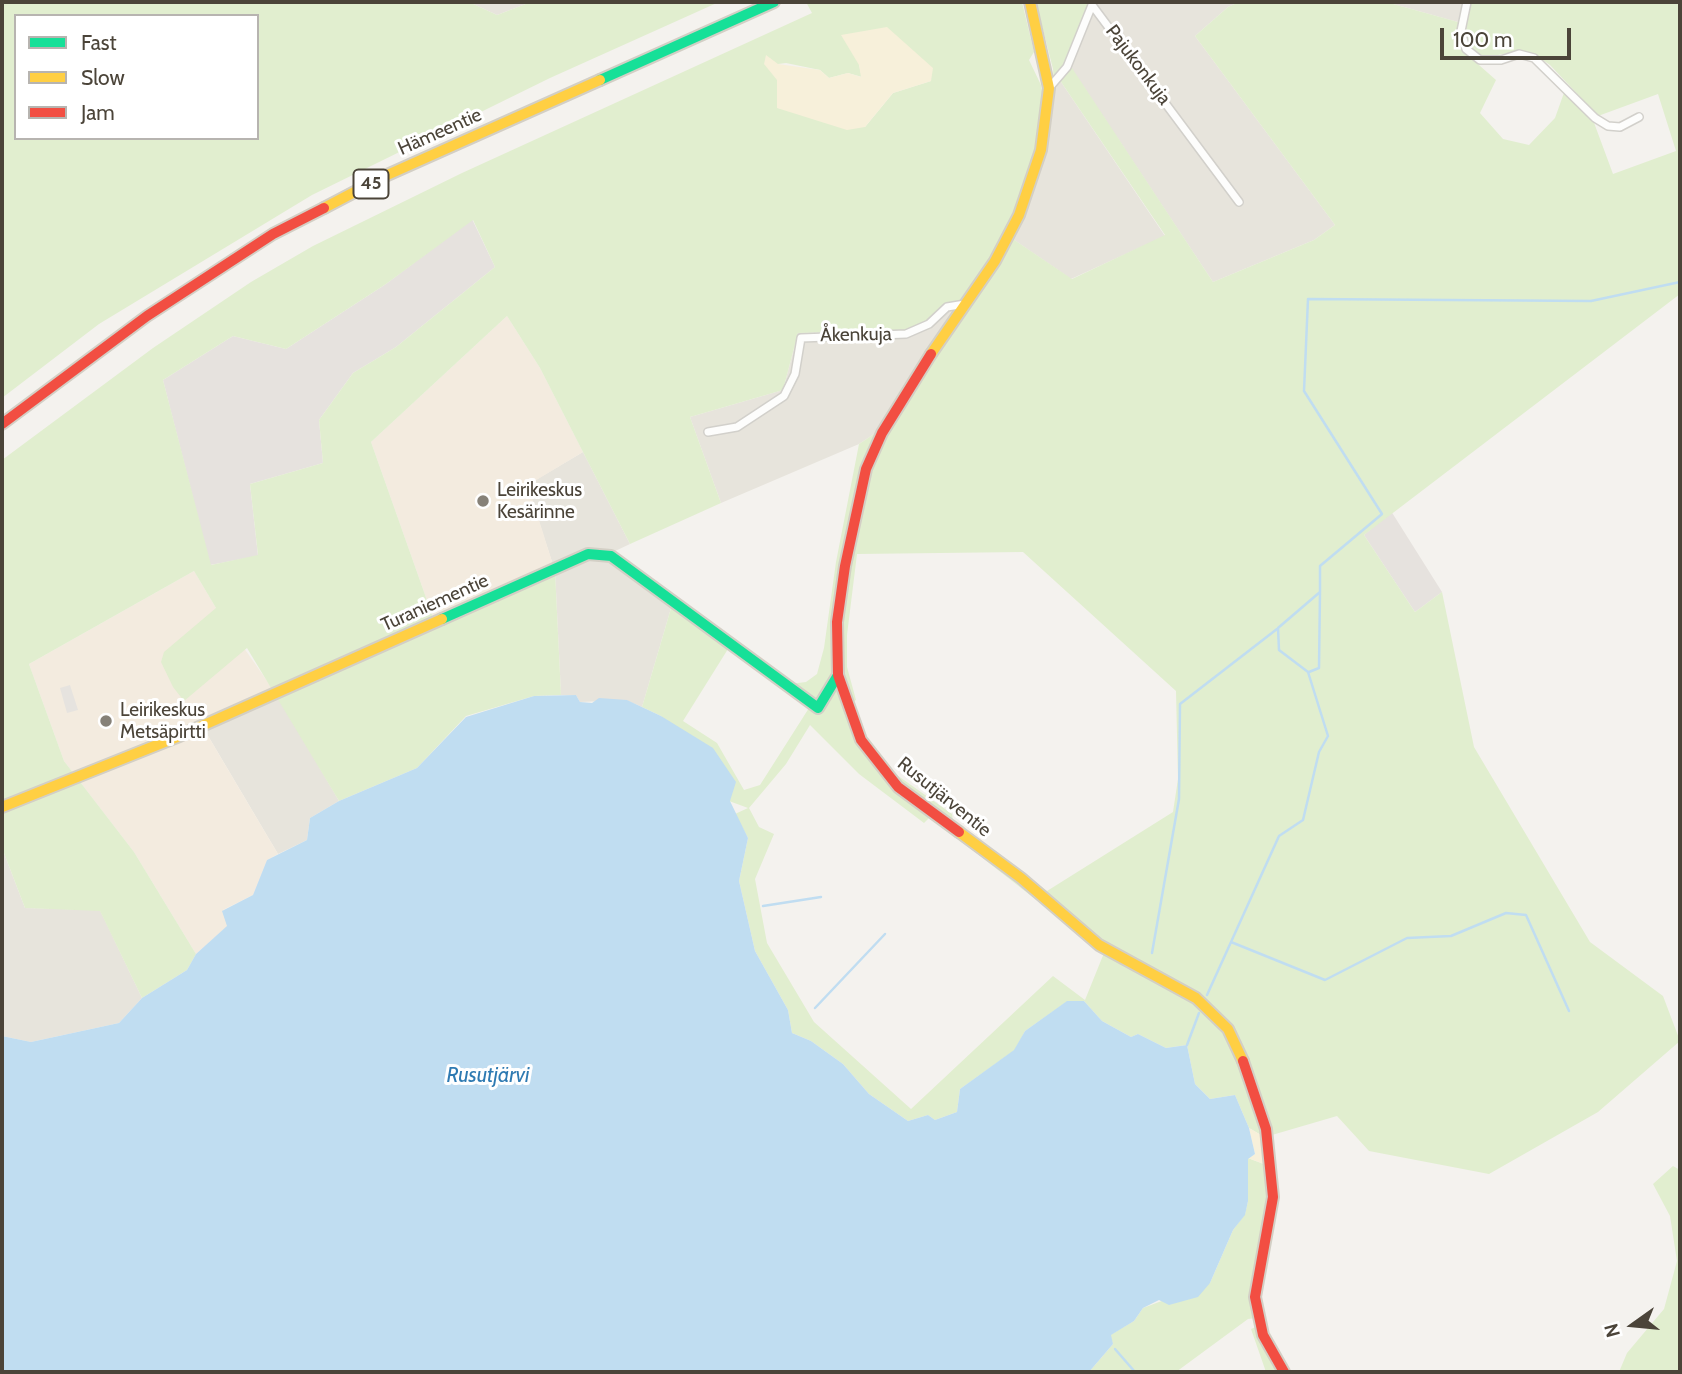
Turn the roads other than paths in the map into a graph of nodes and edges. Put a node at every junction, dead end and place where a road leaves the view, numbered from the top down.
1 (774, 2) edge
2 (1030, 2) edge
3 (1467, 2) edge
4 (1092, 4) edge
5 (1049, 88) junction
6 (1639, 117) dead end
7 (1240, 202) dead end
8 (966, 304) junction
9 (2, 424) edge
10 (708, 432) dead end
11 (838, 675) junction
12 (2, 807) edge
13 (1284, 1372) edge

1 - 9 main road, Hämeentie / 45
2 - 5 main road, Rusutjärventie
3 - 6 street
4 - 5 street, Pajukonkuja
4 - 7 street, Pajukonkuja
5 - 8 main road, Rusutjärventie
8 - 10 street, Åkenkuja
8 - 11 main road, Rusutjärventie
11 - 12 main road, Turaniementie
11 - 13 main road, Rusutjärventie

